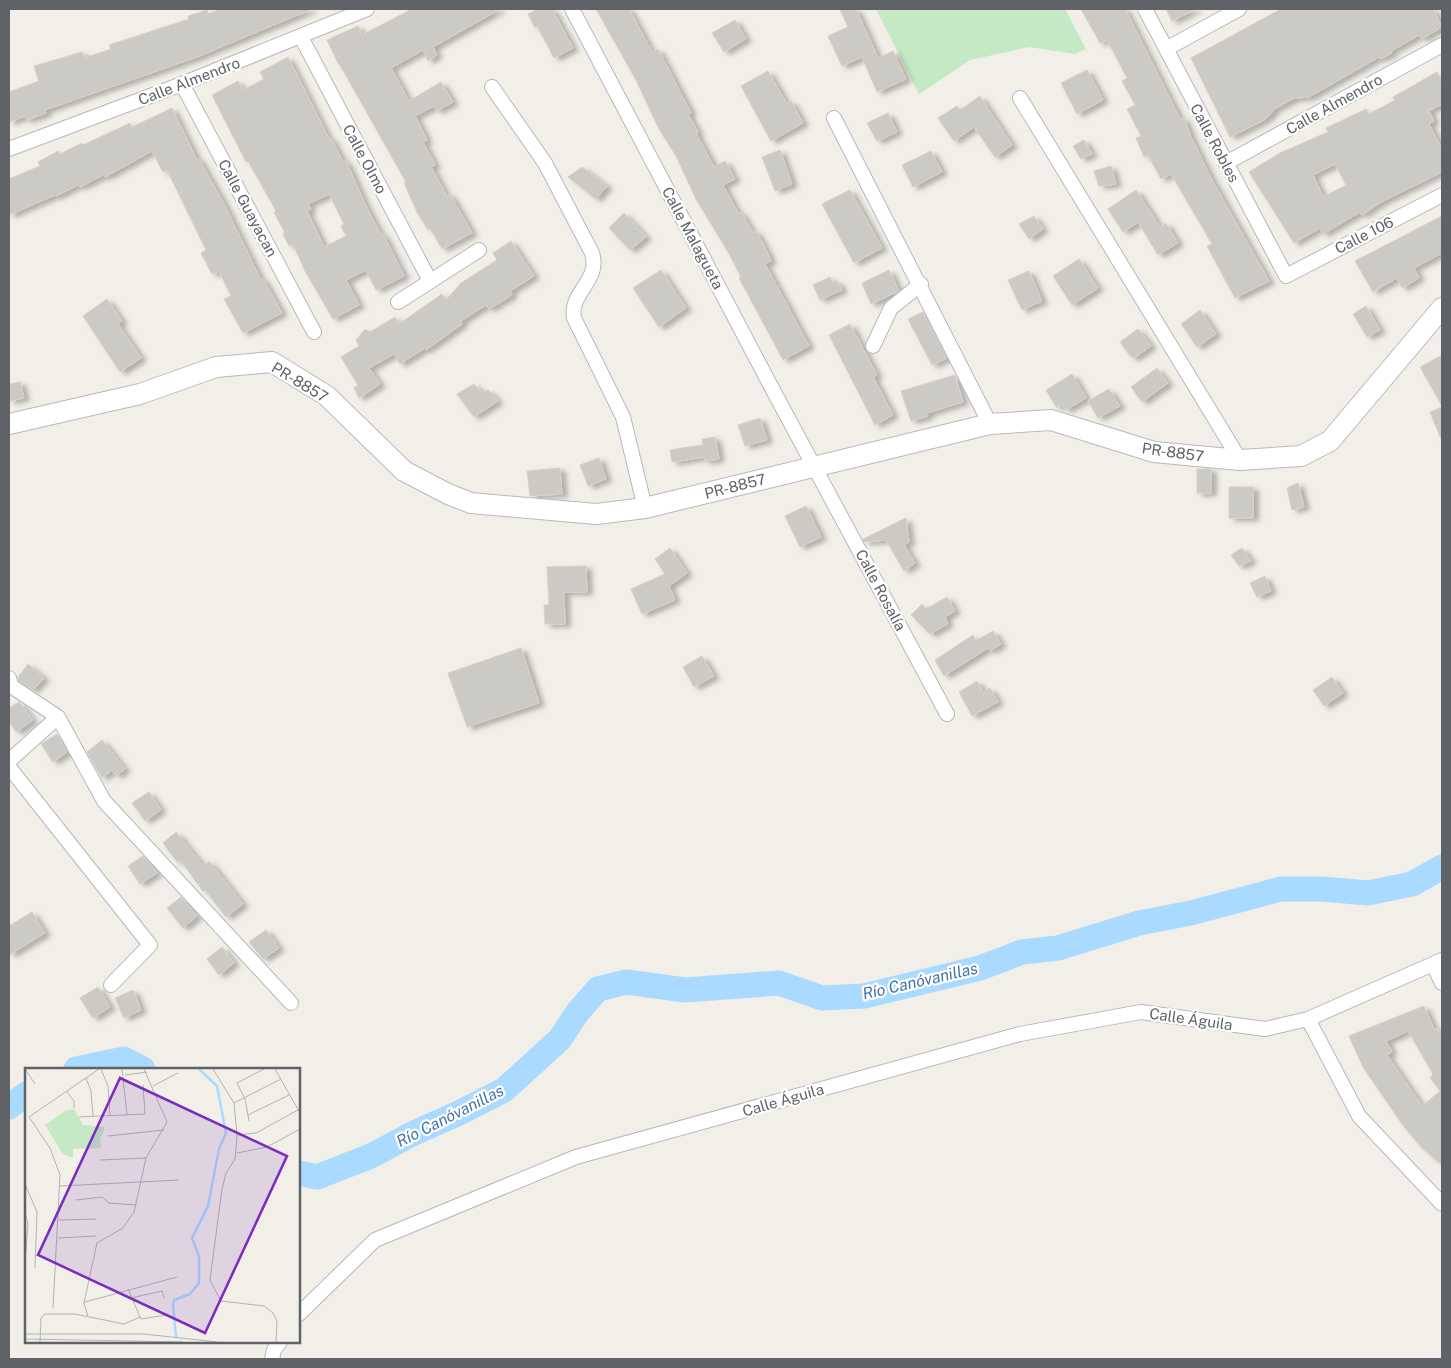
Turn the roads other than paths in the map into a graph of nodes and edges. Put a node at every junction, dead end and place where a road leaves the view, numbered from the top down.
1 (367, 9) edge
2 (572, 9) edge
3 (1146, 9) edge
4 (1240, 9) edge
5 (301, 37) junction
6 (1442, 45) edge
7 (1166, 49) junction
8 (182, 84) junction
9 (492, 87) dead end
10 (1020, 98) dead end
11 (834, 118) dead end
12 (9, 149) edge
13 (1226, 163) junction
14 (1442, 195) edge
15 (479, 250) dead end
16 (1286, 276) joint
17 (430, 281) junction
18 (921, 284) junction
19 (398, 302) dead end
20 (1442, 308) edge
21 (314, 332) dead end
22 (873, 346) dead end
23 (9, 424) edge
24 (990, 424) junction
25 (1240, 460) junction
26 (814, 467) junction
27 (645, 508) junction
28 (9, 678) edge
29 (947, 714) dead end
30 (58, 717) junction
31 (9, 761) edge
32 (9, 766) edge
33 (1437, 962) edge
34 (1442, 983) edge
35 (111, 986) dead end
36 (291, 1003) dead end
37 (1308, 1019) junction
38 (1442, 1204) edge
39 (300, 1313) edge
40 (279, 1343) edge
41 (272, 1359) edge

1 - 5 street, Calle Almendro
2 - 26 street, Calle Malagueta
3 - 7 street, Calle Robles
4 - 7 street
5 - 8 street, Calle Almendro
5 - 17 street, Calle Olmo
6 - 13 street, Calle Almendro
7 - 13 street, Calle Robles
8 - 12 street, Calle Almendro
8 - 21 street, Calle Guayacan
9 - 27 street
10 - 25 street
11 - 18 street
13 - 16 street, Calle Robles
14 - 16 street, Calle 106
15 - 17 street
17 - 19 street
18 - 22 street
18 - 24 street
20 - 25 street, PR-8857
23 - 27 street, PR-8857 / PR-8857
24 - 25 street, PR-8857
24 - 26 street, PR-8857
26 - 27 street, PR-8857
26 - 29 street, Calle Rosalía
28 - 30 street
30 - 31 street
30 - 36 street
32 - 35 street
33 - 34 street
33 - 37 street, Calle Águila
37 - 38 street
37 - 39 street, Calle Águila
40 - 41 street

